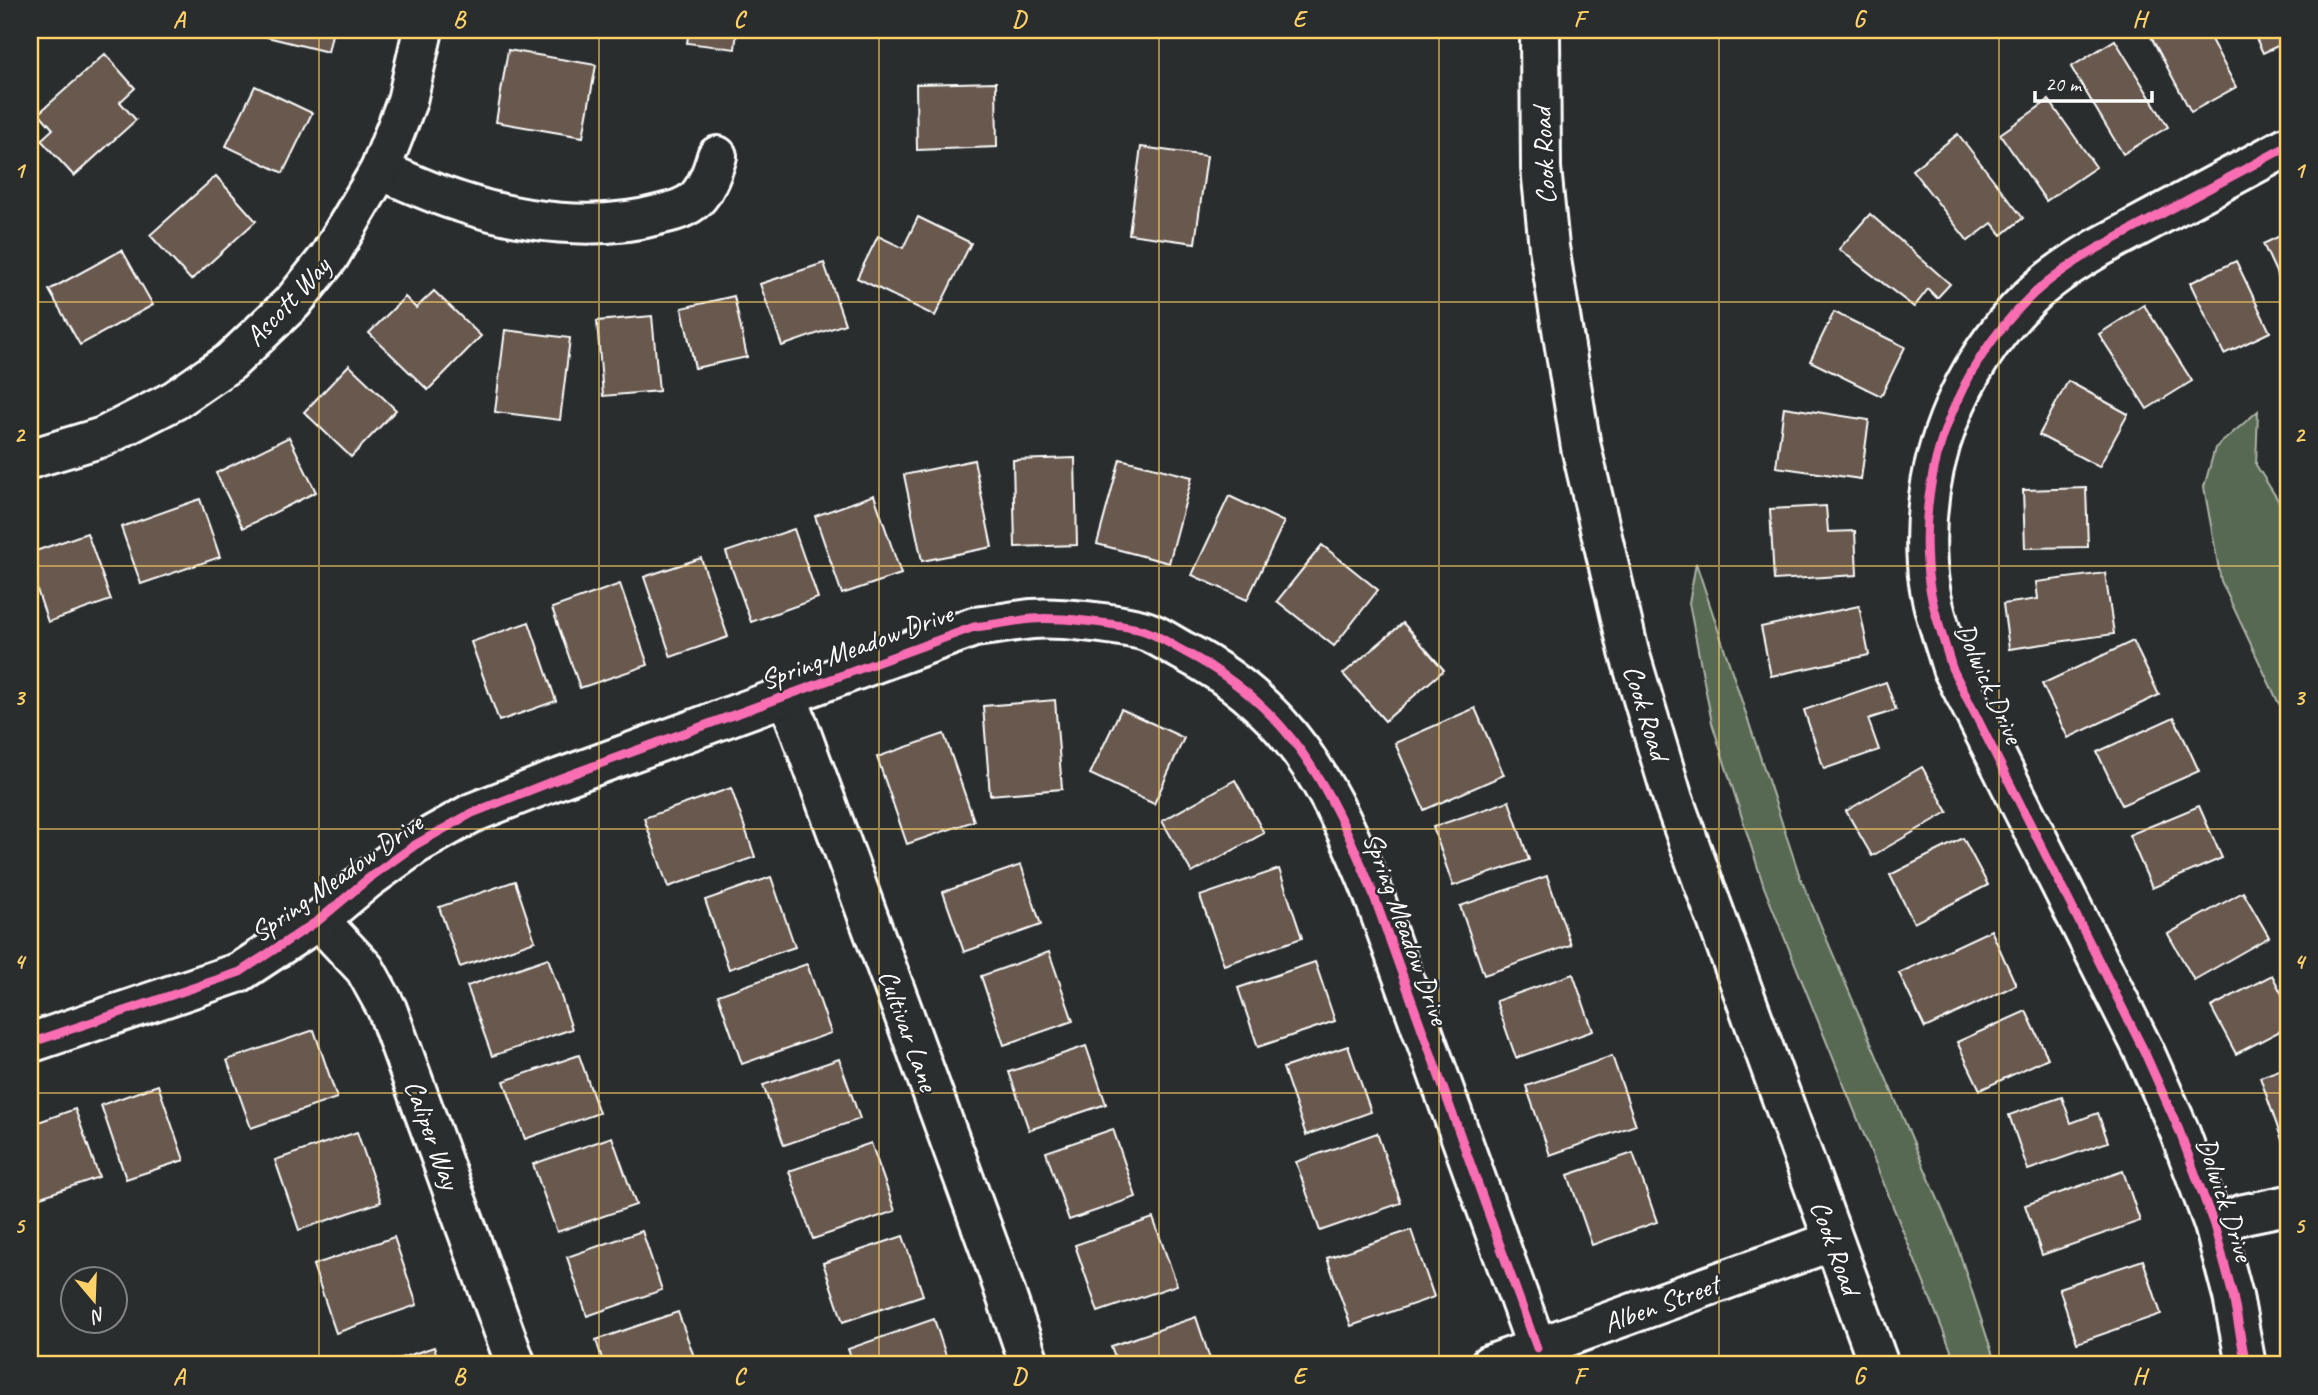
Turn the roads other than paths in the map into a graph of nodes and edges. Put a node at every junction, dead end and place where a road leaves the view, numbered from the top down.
1 (423, 30) edge
2 (1540, 30) edge
3 (2288, 146) edge
4 (717, 156) dead end
5 (380, 170) junction
6 (30, 459) edge
7 (787, 695) junction
8 (319, 920) junction
9 (30, 1043) edge
10 (2288, 1205) edge
11 (2214, 1225) junction
12 (1833, 1241) junction
13 (1537, 1348) junction
14 (516, 1365) edge
15 (1030, 1365) edge
16 (1489, 1365) edge
17 (1880, 1365) edge
18 (2246, 1365) edge

1 - 5 street, Ascott Way
2 - 12 street, Cook Road
3 - 11 street, Dolwick Drive
4 - 5 street
5 - 6 street, Ascott Way
7 - 8 street, Spring Meadow Drive
7 - 13 street, Spring Meadow Drive
7 - 15 street, Cultivar Lane
8 - 9 street, Spring Meadow Drive
8 - 14 street, Caliper Way
10 - 11 street
11 - 18 street, Dolwick Drive
12 - 13 street, Alben Street
12 - 17 street, Cook Road
13 - 16 street, Alben Street

